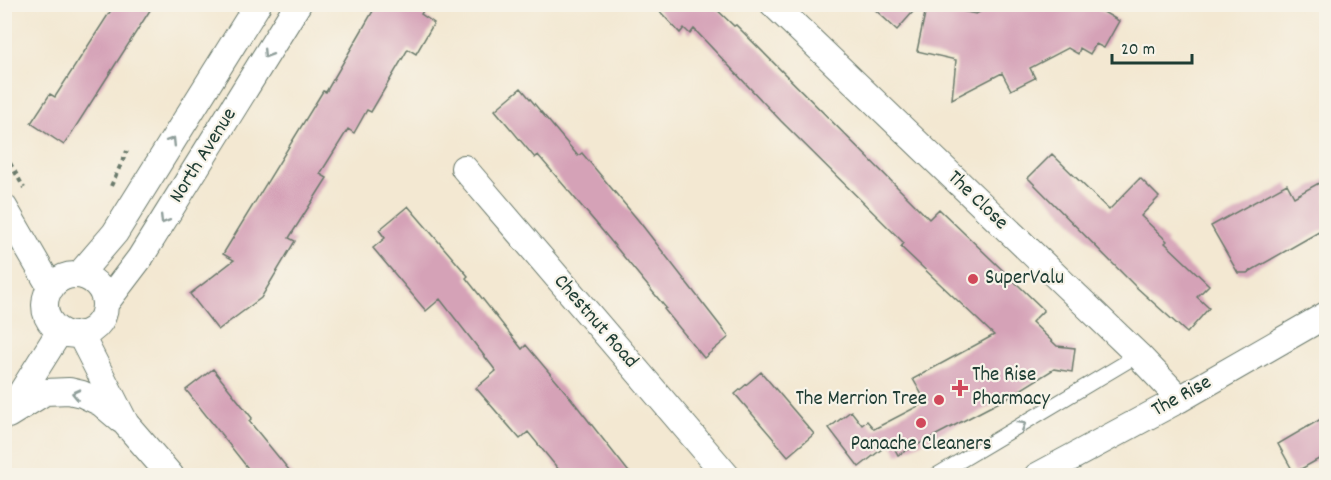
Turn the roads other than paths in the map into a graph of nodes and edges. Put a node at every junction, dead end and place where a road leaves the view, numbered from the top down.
1 (258, 4) edge
2 (298, 4) edge
3 (773, 4) edge
4 (464, 168) dead end
5 (4, 207) edge
6 (79, 275) junction
7 (51, 288) junction
8 (105, 304) junction
9 (1326, 315) edge
10 (70, 332) junction
11 (1138, 356) junction
12 (1179, 399) junction
13 (6, 417) edge
14 (126, 424) junction
15 (171, 476) edge
16 (727, 476) edge
17 (935, 476) edge
18 (1036, 476) edge

6 -> 1 street, North Avenue
2 -> 8 street, North Avenue
3 - 11 street, The Close
4 - 16 street, Chestnut Road
5 - 7 street
6 - 7 street
6 - 8 street
7 - 10 street
8 - 10 street
9 - 12 street, The Rise
10 - 13 street
10 - 14 street
11 - 12 street, The Close
17 -> 11 lane
12 - 18 street, The Rise
14 -> 13 street
14 - 15 street

